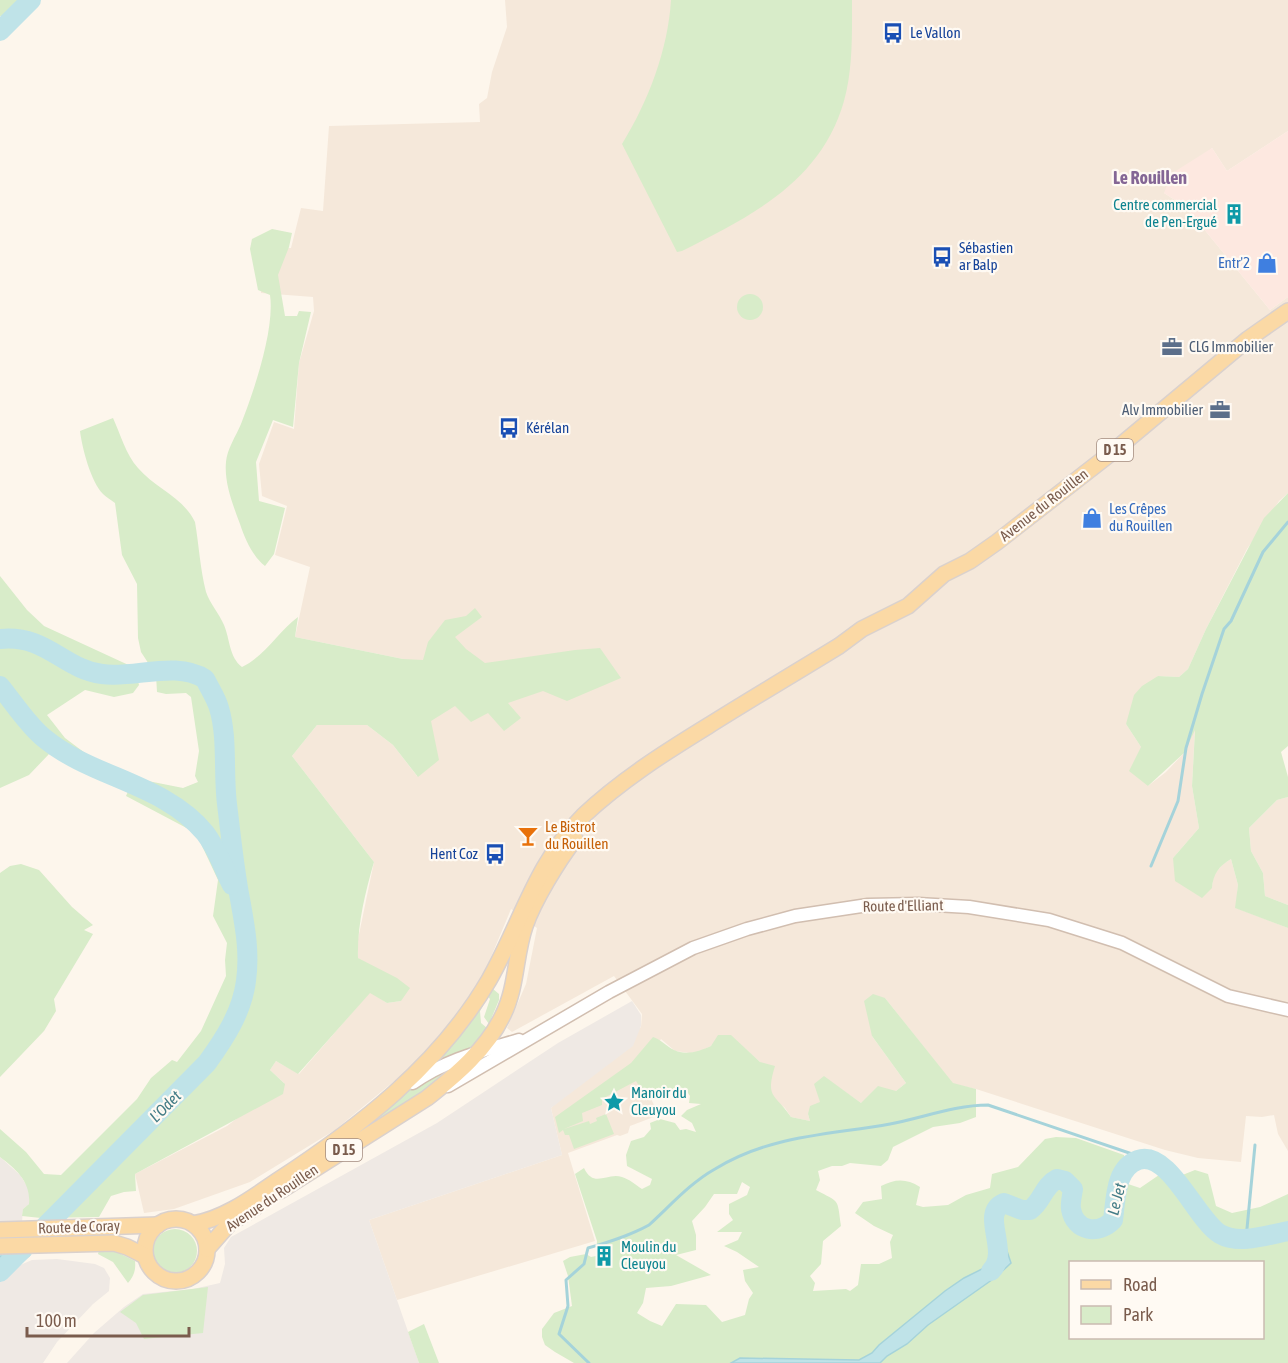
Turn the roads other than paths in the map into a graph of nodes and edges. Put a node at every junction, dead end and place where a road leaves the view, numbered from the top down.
1 (1288, 302) edge
2 (1288, 311) edge
3 (1263, 328) junction
4 (612, 792) junction
5 (1288, 1010) edge
6 (529, 1038) junction
7 (480, 1050) junction
8 (426, 1098) junction
9 (385, 1102) junction
10 (193, 1224) junction
11 (158, 1225) junction
12 (0, 1230) edge
13 (3, 1246) edge
14 (207, 1249) junction
15 (145, 1256) junction

1 - 3 main road, Avenue du Rouillen / D 15
2 - 3 main road, Avenue du Rouillen / D 15
3 - 4 main road, Avenue du Rouillen / D 15
4 - 7 main road, Avenue du Rouillen / D 15
4 - 9 main road, Avenue du Rouillen / D 15
5 - 6 street, Route d'Elliant
6 - 7 street, Route d'Elliant
6 - 8 street, Route d'Elliant
7 - 8 main road, Avenue du Rouillen / D 15
7 - 9 street, Route d'Elliant
8 - 14 main road, Avenue du Rouillen / D 15
9 - 10 main road, Avenue du Rouillen / D 15
10 - 11 main road
10 - 14 main road
11 - 12 main road, Route de Coray
11 - 15 main road
13 - 15 main road, Route de Coray
14 - 15 main road

